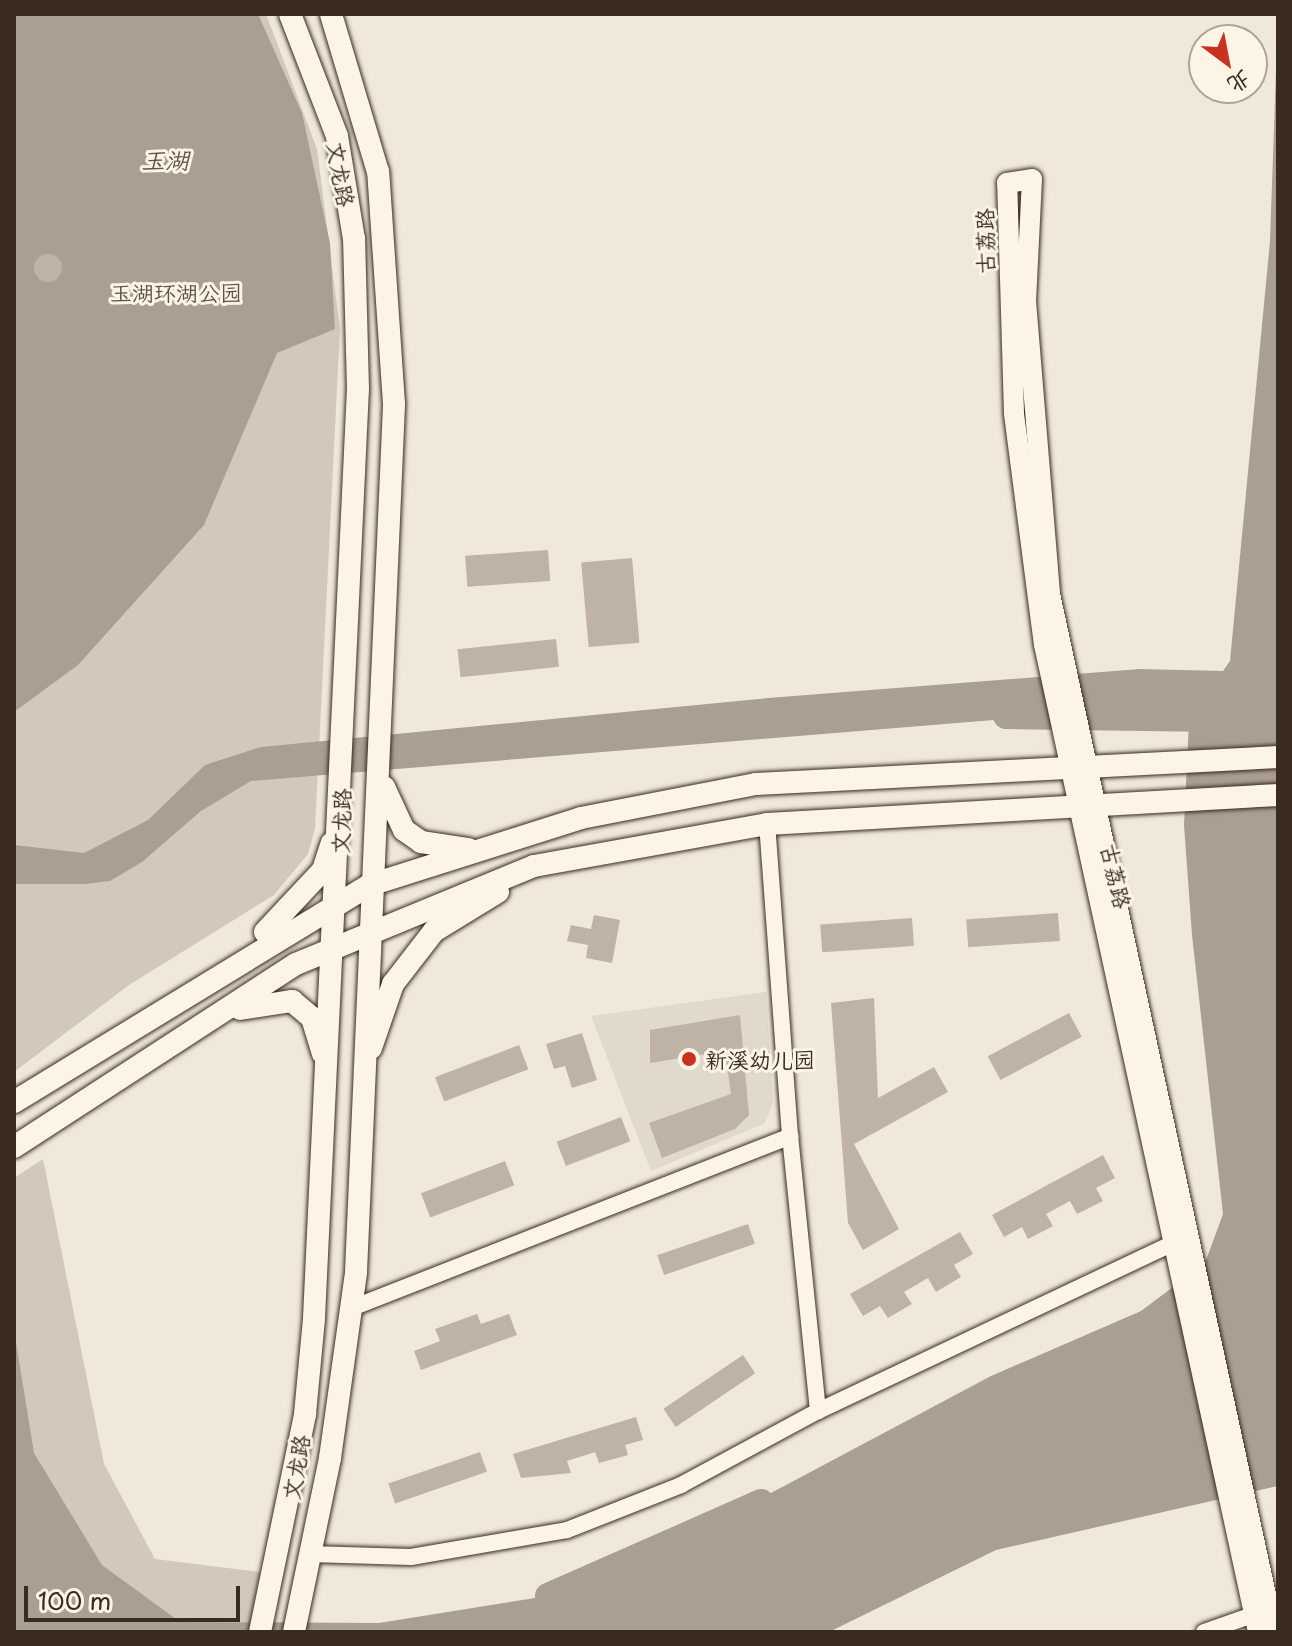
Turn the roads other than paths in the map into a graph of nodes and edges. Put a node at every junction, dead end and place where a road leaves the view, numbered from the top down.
1 (290, 14) edge
2 (331, 14) edge
3 (1278, 757) edge
4 (1091, 769) junction
5 (1068, 770) junction
6 (380, 774) junction
7 (1278, 795) edge
8 (1088, 806) junction
9 (340, 823) junction
10 (767, 824) junction
11 (482, 849) junction
12 (586, 857) junction
13 (370, 885) junction
14 (336, 904) junction
15 (368, 933) junction
16 (334, 949) junction
17 (204, 982) junction
18 (148, 1060) junction
19 (364, 1068) junction
20 (329, 1081) junction
21 (14, 1102) edge
22 (790, 1136) junction
23 (14, 1147) edge
24 (1180, 1250) junction
25 (352, 1308) junction
26 (818, 1411) junction
27 (309, 1554) junction
28 (1260, 1619) edge
29 (260, 1632) edge
30 (294, 1632) edge
31 (1204, 1632) edge
32 (1274, 1632) edge

1 - 9 main road, 文龙路
2 - 6 main road, 文龙路
3 - 4 main road
4 - 5 main road
4 - 5 street, 古荔路
4 - 8 street, 古荔路
5 - 8 street, 古荔路
5 - 11 main road
6 - 11 main road
6 - 13 main road, 文龙路
7 - 8 main road
8 - 10 main road
8 - 24 street, 古荔路
9 - 14 main road, 文龙路
9 - 17 main road
10 - 12 main road
10 - 22 street
11 - 13 main road
12 - 15 main road
12 - 19 main road
13 - 14 main road
13 - 15 main road, 文龙路
14 - 16 main road, 文龙路
14 - 17 main road
15 - 16 main road
15 - 19 main road, 文龙路
16 - 18 main road
16 - 20 main road, 文龙路
17 - 21 main road
18 - 20 main road
18 - 23 main road
19 - 25 main road, 文龙路
20 - 29 main road, 文龙路
22 - 25 street
22 - 26 street
24 - 26 street
24 - 28 street, 古荔路
25 - 27 main road, 文龙路
26 - 27 street
27 - 30 main road, 文龙路
28 - 31 street
28 - 32 street, 古荔路

